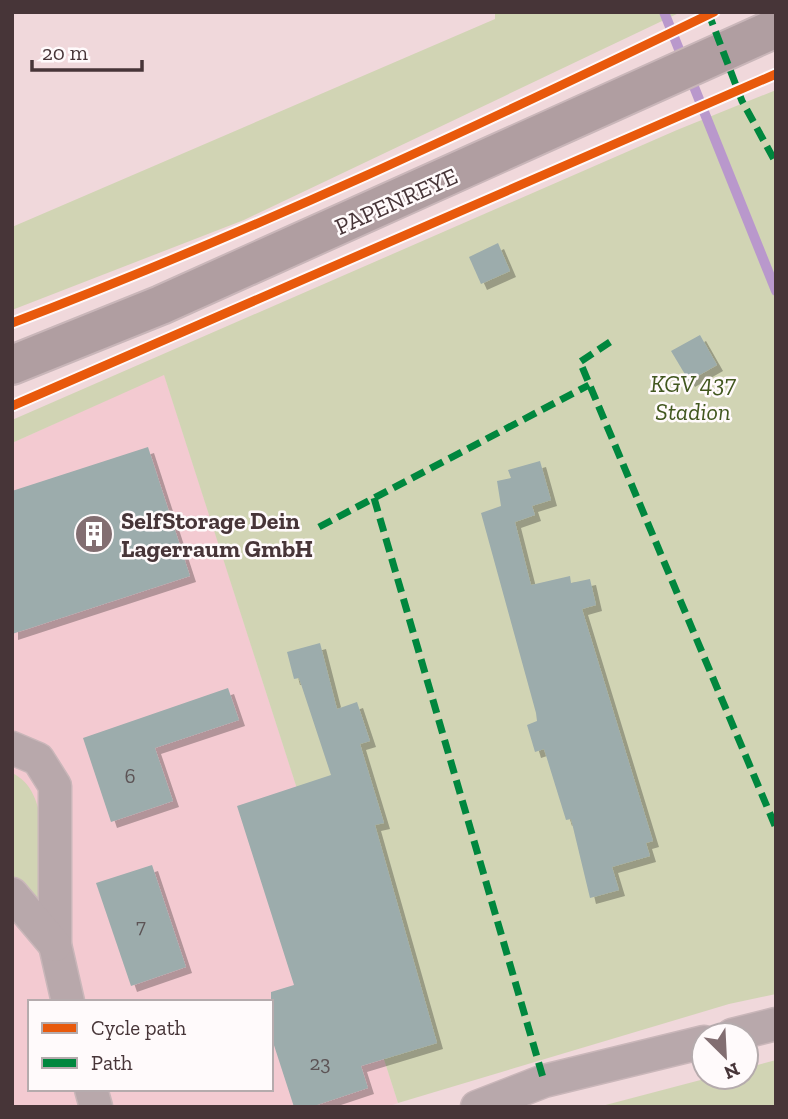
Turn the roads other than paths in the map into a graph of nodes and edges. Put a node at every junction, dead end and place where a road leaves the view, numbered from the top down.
1 (765, 33) edge
2 (12, 365) edge
3 (12, 748) edge
4 (12, 894) edge
5 (55, 945) junction
6 (68, 1000) edge
7 (690, 1045) edge
8 (477, 1107) edge

1 - 2 main road, PAPENREYE
3 - 5 street
4 - 5 street
5 - 6 street
7 - 8 street

